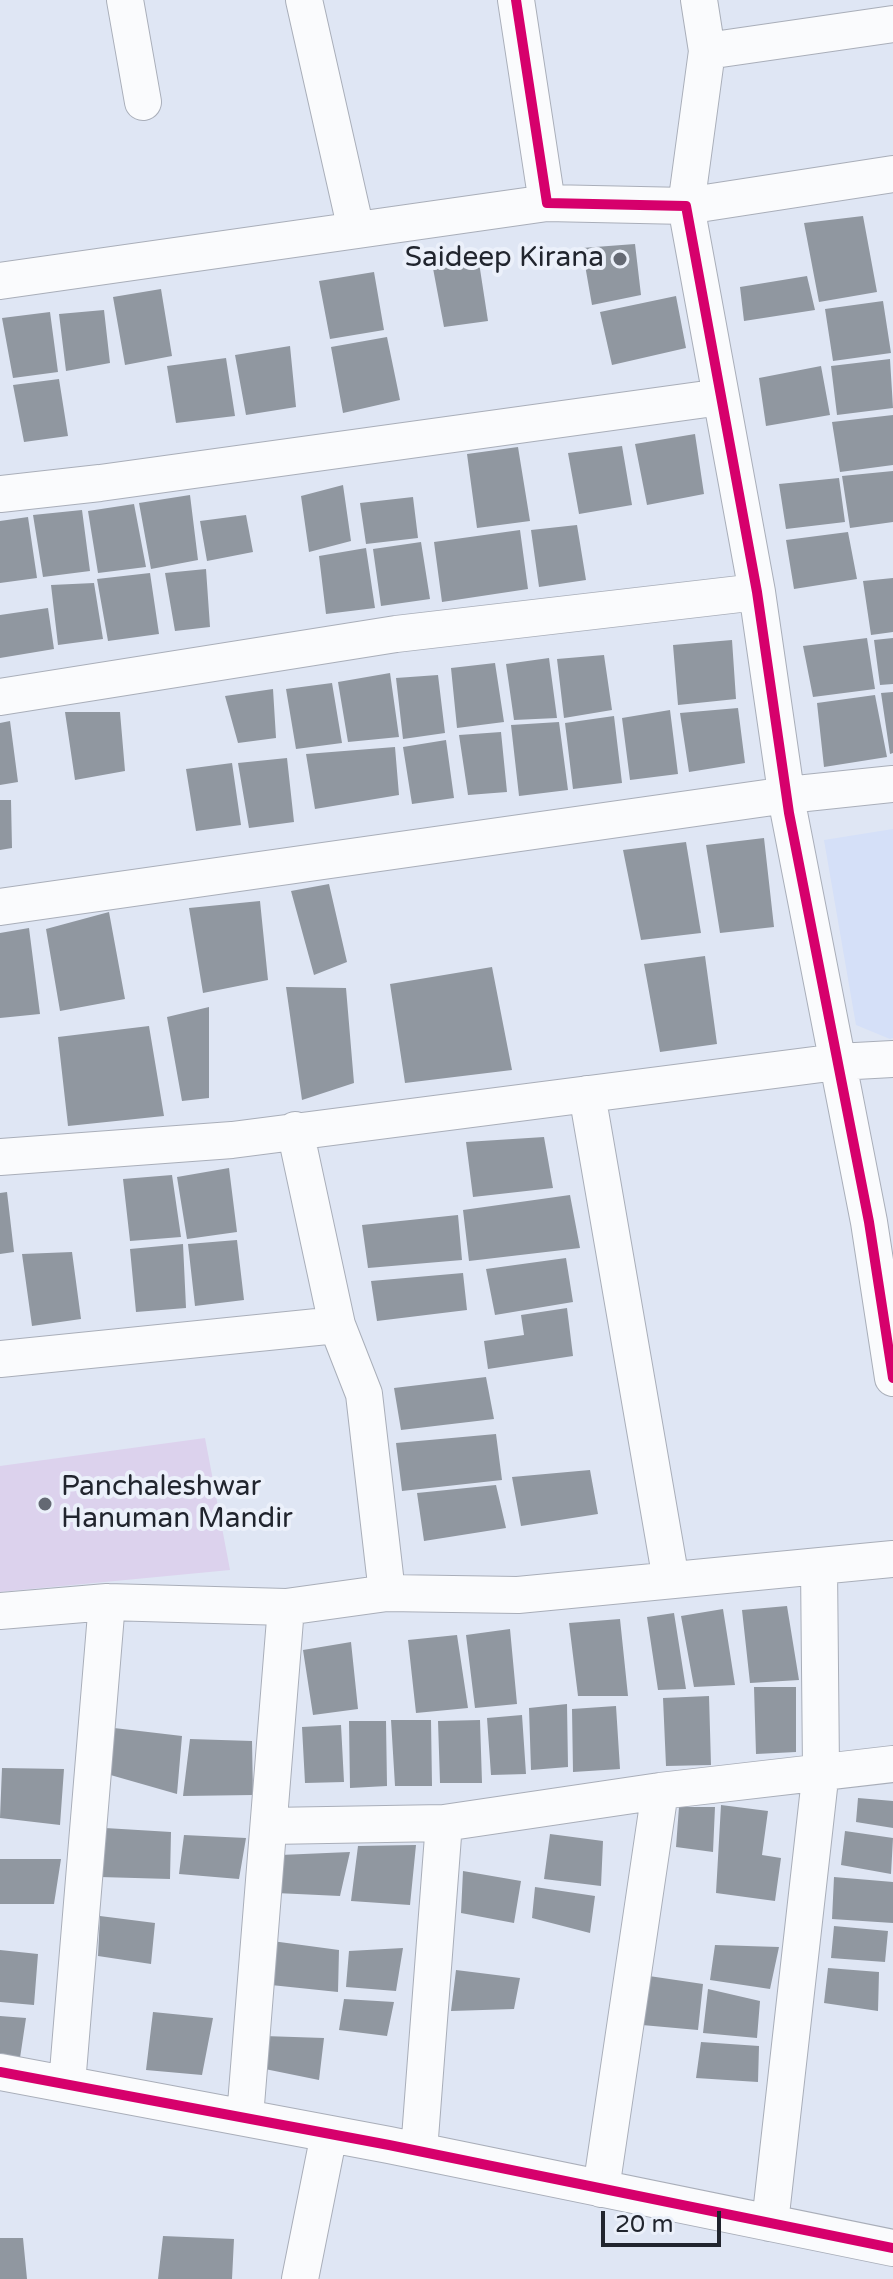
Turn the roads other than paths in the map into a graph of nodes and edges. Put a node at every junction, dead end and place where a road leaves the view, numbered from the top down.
1 (125, 0) edge
2 (304, 0) edge
3 (516, 0) edge
4 (699, 0) edge
5 (893, 24) edge
6 (707, 51) junction
7 (143, 102) dead end
8 (893, 174) edge
9 (547, 203) junction
10 (686, 206) junction
11 (356, 230) junction
12 (0, 281) edge
13 (721, 397) junction
14 (0, 494) edge
15 (757, 592) junction
16 (0, 697) edge
17 (893, 784) edge
18 (787, 795) junction
19 (0, 907) edge
20 (893, 1059) edge
21 (837, 1062) junction
22 (587, 1094) junction
23 (295, 1130) junction
24 (0, 1157) edge
25 (337, 1325) junction
26 (0, 1359) edge
27 (893, 1378) edge
28 (893, 1559) edge
29 (819, 1566) junction
30 (671, 1580) junction
31 (387, 1593) junction
32 (107, 1602) junction
33 (286, 1607) junction
34 (0, 1611) edge
35 (893, 1764) edge
36 (821, 1770) junction
37 (660, 1791) junction
38 (444, 1823) junction
39 (269, 1826) junction
40 (0, 2072) edge
41 (67, 2084) junction
42 (245, 2117) junction
43 (329, 2134) junction
44 (419, 2151) junction
45 (601, 2189) junction
46 (770, 2223) junction
47 (893, 2248) edge
48 (300, 2279) edge

1 - 7 street
2 - 11 street
3 - 9 street
4 - 6 street
5 - 6 street
6 - 10 street
8 - 10 street
9 - 10 street
9 - 11 street
10 - 13 street
11 - 12 street
13 - 14 street
13 - 15 street
15 - 16 street
15 - 18 street
17 - 18 street
18 - 19 street
18 - 21 street
20 - 21 street
21 - 22 street
21 - 27 street
22 - 23 street
22 - 30 street
23 - 24 street
23 - 25 street
25 - 26 street
25 - 31 street
28 - 29 street
29 - 30 street
29 - 36 street
30 - 31 street
31 - 33 street
32 - 33 street
32 - 34 street
32 - 41 street
33 - 39 street
35 - 36 street
36 - 37 street
36 - 46 street
37 - 38 street
37 - 45 street
38 - 39 street
38 - 44 street
39 - 42 street
40 - 41 street
41 - 42 street
42 - 43 street
43 - 44 street
43 - 48 street
44 - 45 street
45 - 46 street
46 - 47 street

